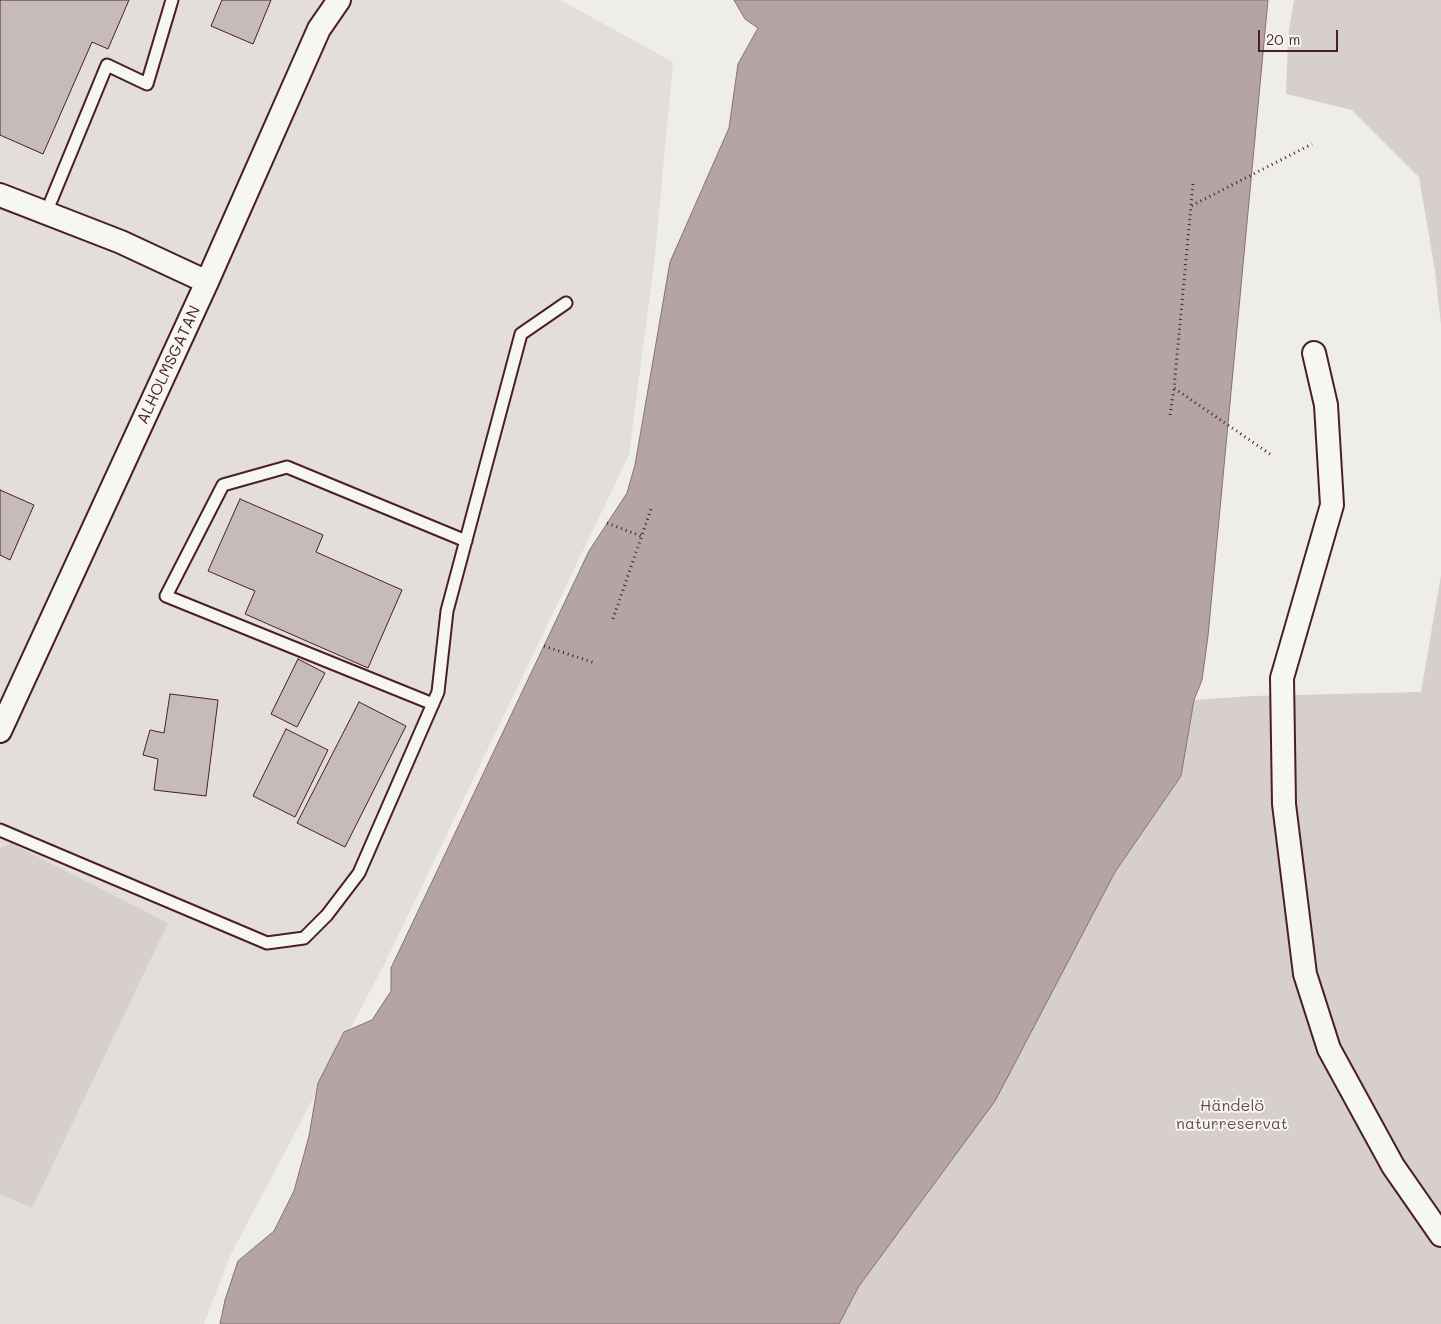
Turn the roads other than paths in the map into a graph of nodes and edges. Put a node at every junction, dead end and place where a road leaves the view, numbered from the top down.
1 (172, 0) edge
2 (339, 0) edge
3 (0, 195) edge
4 (46, 213) junction
5 (207, 282) junction
6 (566, 303) dead end
7 (1314, 352) dead end
8 (466, 541) junction
9 (433, 704) junction
10 (0, 731) edge
11 (0, 830) edge
12 (1441, 1235) edge

1 - 4 lane
2 - 5 street, ALHOLMSGATAN
3 - 4 street
4 - 5 street
5 - 10 street, ALHOLMSGATAN
6 - 8 lane
7 - 12 street
8 - 9 lane
8 - 9 lane
9 - 11 lane

